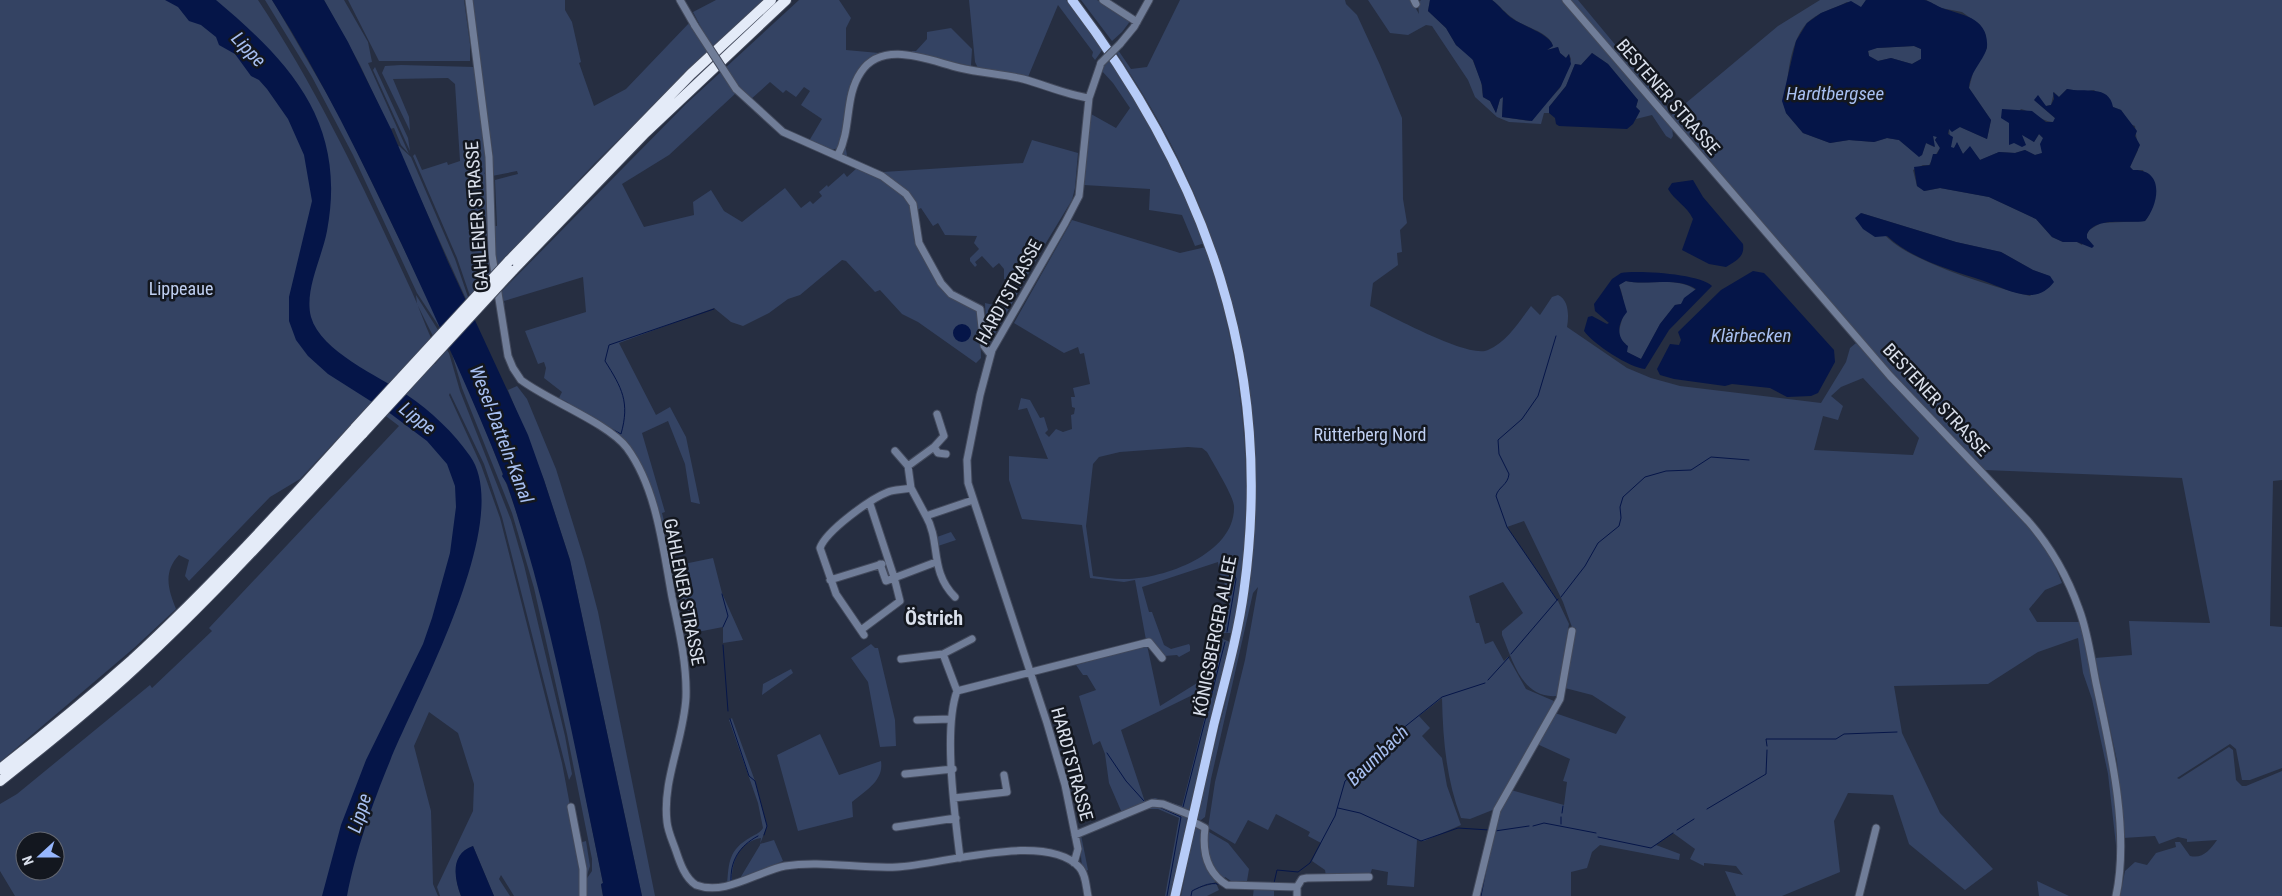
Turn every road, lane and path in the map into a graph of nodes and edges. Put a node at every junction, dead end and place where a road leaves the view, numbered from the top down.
1 (469, 0) edge
2 (680, 0) edge
3 (786, 0) edge
4 (1072, 0) edge
5 (1103, 0) edge
6 (1149, 0) edge
7 (1566, 0) edge
8 (770, 1) edge
9 (1137, 22) junction
10 (1088, 98) junction
11 (838, 155) junction
12 (990, 354) junction
13 (937, 414) dead end
14 (360, 430) junction
15 (934, 447) junction
16 (895, 451) dead end
17 (946, 454) dead end
18 (908, 466) junction
19 (910, 488) junction
20 (974, 500) junction
21 (870, 504) junction
22 (926, 516) junction
23 (889, 561) junction
24 (936, 562) junction
25 (880, 564) junction
26 (894, 577) junction
27 (830, 580) junction
28 (954, 597) dead end
29 (1572, 631) dead end
30 (972, 639) dead end
31 (943, 654) junction
32 (1162, 658) dead end
33 (901, 659) dead end
34 (134, 663) junction
35 (1030, 673) junction
36 (957, 691) junction
37 (951, 719) junction
38 (917, 720) dead end
39 (0, 769) edge
40 (953, 769) junction
41 (905, 774) dead end
42 (1004, 775) dead end
43 (0, 781) edge
44 (954, 798) junction
45 (571, 807) dead end
46 (956, 818) junction
47 (1193, 819) junction
48 (896, 827) dead end
49 (1876, 828) dead end
50 (1076, 835) junction
51 (960, 858) junction
52 (1074, 863) junction
53 (1369, 877) dead end
54 (1297, 887) junction
55 (703, 893) edge
56 (583, 896) edge
57 (1088, 896) edge
58 (1175, 896) edge
59 (1297, 896) edge
60 (1476, 896) edge
61 (1860, 896) edge
62 (2116, 896) edge

1 - 55 street, GAHLENER STRASSE
2 - 11 street, bridge
3 - 14 highway, bridge
4 - 47 main road, KÖNIGSBERGER ALLEE
5 - 9 street
6 - 9 street, HARDTSTRASSE
7 - 62 street, BESTENER STRASSE
8 - 14 highway, bridge
9 - 10 street, HARDTSTRASSE, bridge
10 - 11 street
10 - 12 street, HARDTSTRASSE
11 - 12 street
12 - 20 street, HARDTSTRASSE
13 - 15 street
14 - 34 highway
15 - 17 street
15 - 18 street
16 - 18 street
18 - 19 street
19 - 21 street
19 - 22 street
20 - 22 street
20 - 35 street, HARDTSTRASSE
21 - 23 street
21 - 27 street
22 - 24 street
23 - 25 street
23 - 26 street
24 - 26 street
24 - 28 street
25 - 26 street
25 - 27 street
26 - 27 street
29 - 60 street
30 - 31 street
31 - 33 street
31 - 36 street
32 - 35 street
34 - 39 highway
34 - 43 highway
35 - 36 street
35 - 50 street, HARDTSTRASSE
36 - 37 street
37 - 38 street
37 - 40 street
40 - 41 street
40 - 44 street
42 - 44 street
44 - 46 street
45 - 56 street
46 - 48 street
46 - 51 street
47 - 50 street
47 - 54 street
47 - 58 main road, KÖNIGSBERGER ALLEE
49 - 61 street
50 - 52 street, HARDTSTRASSE
51 - 52 street, GAHLENER STRASSE
51 - 55 street, GAHLENER STRASSE
52 - 57 street
53 - 54 street
54 - 59 street

